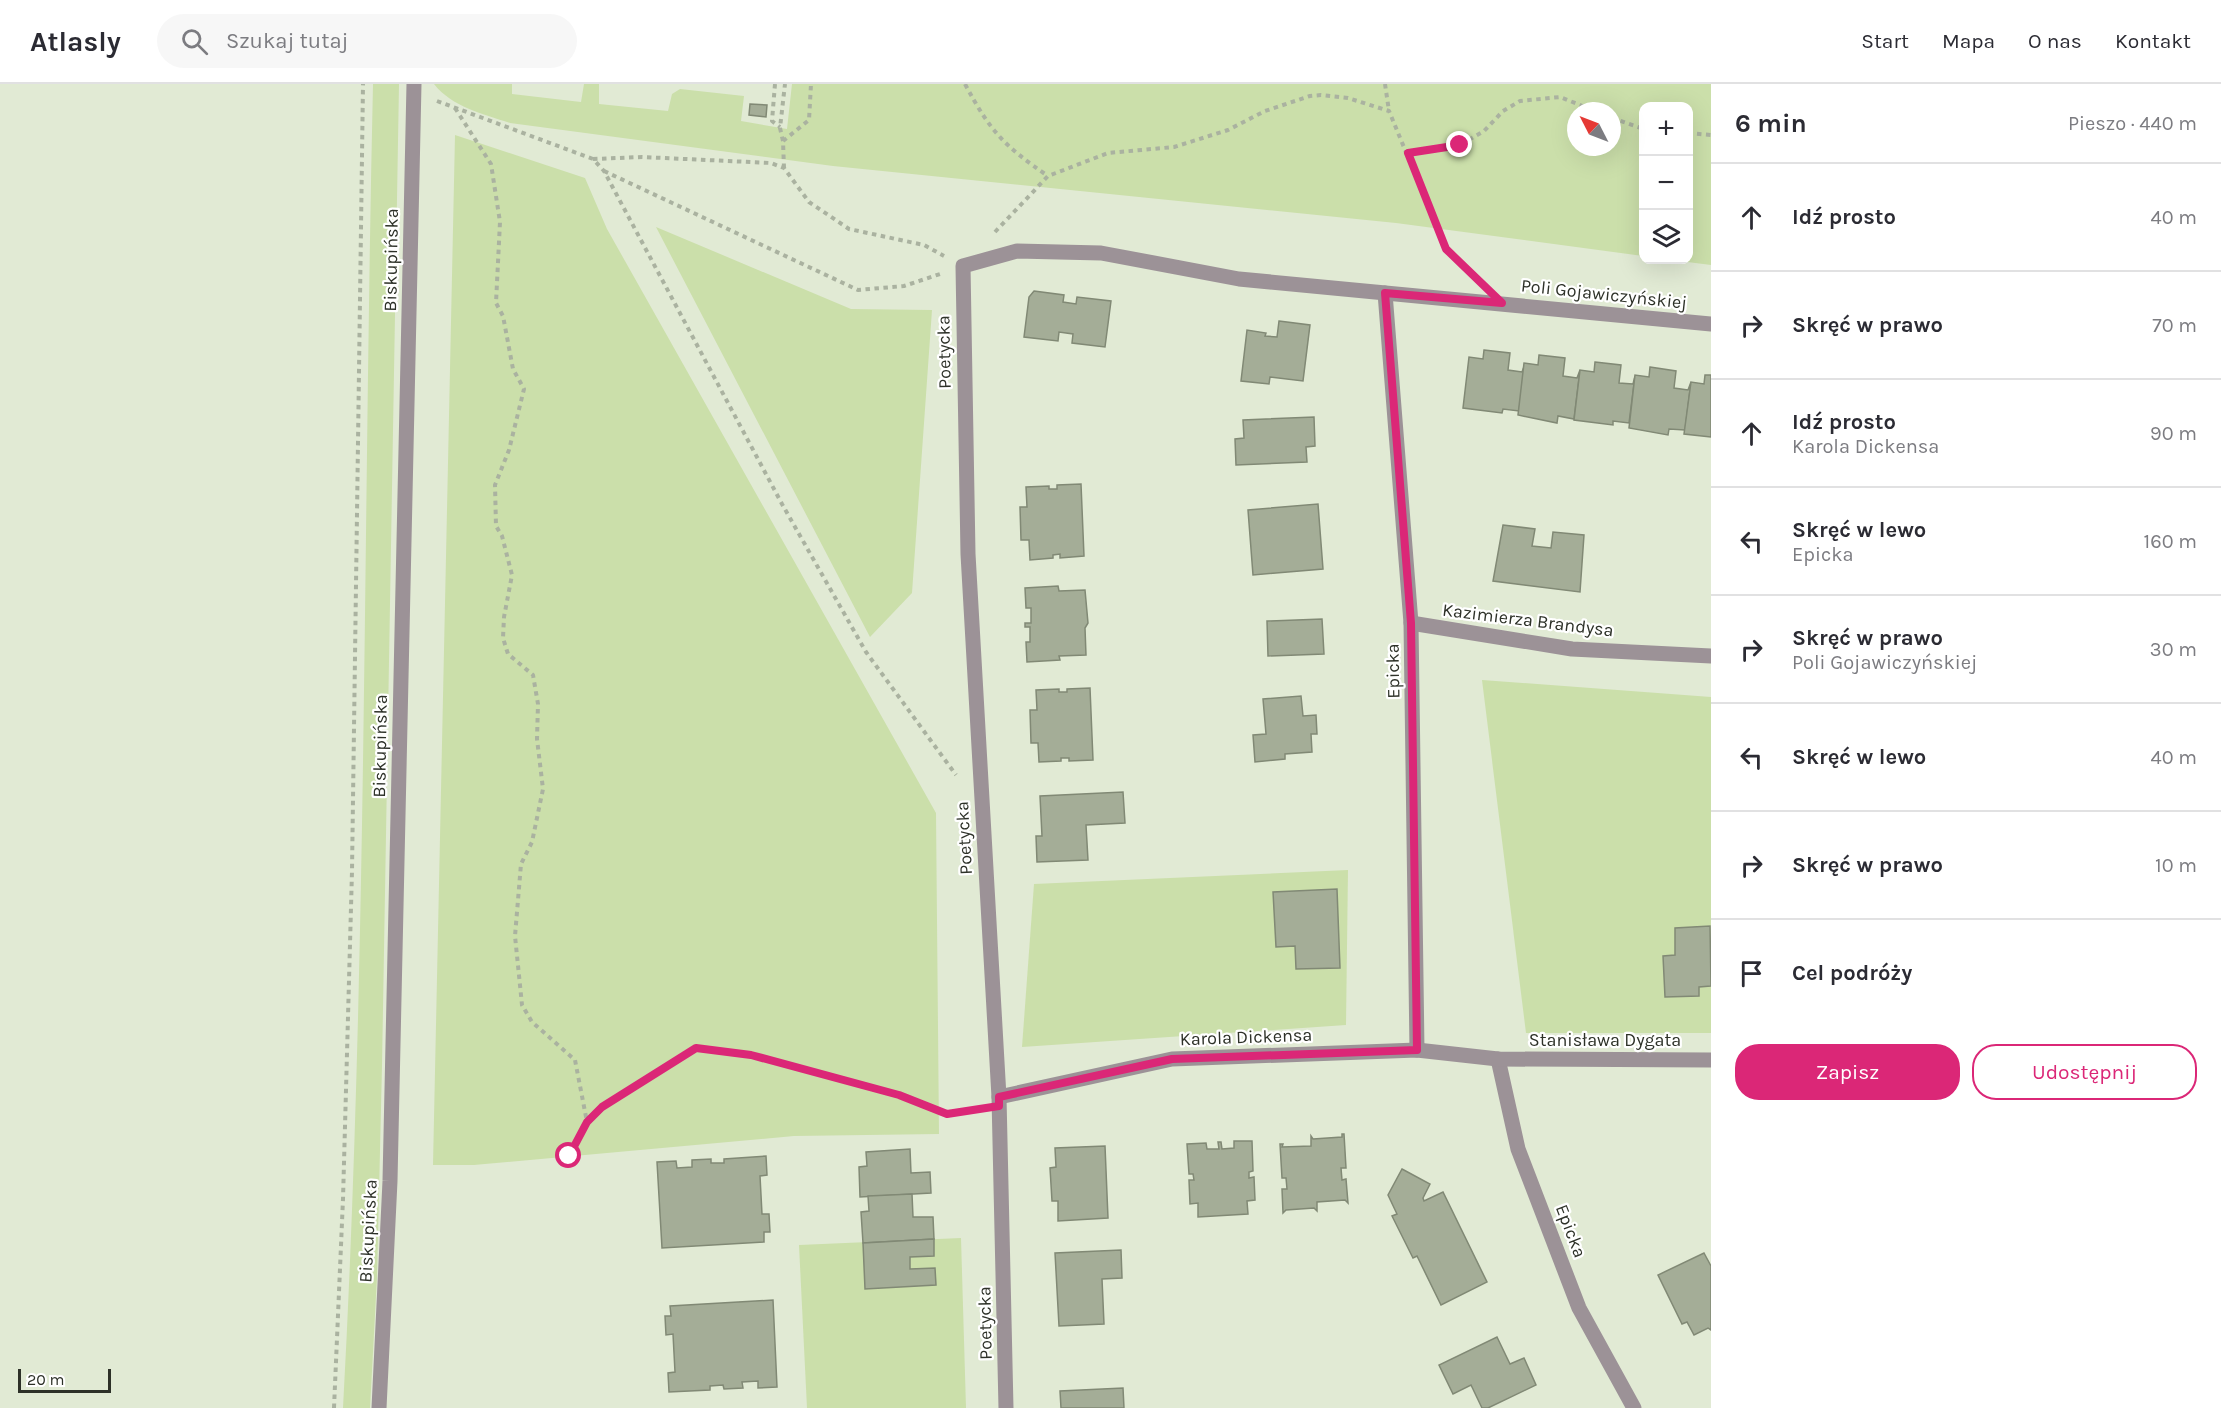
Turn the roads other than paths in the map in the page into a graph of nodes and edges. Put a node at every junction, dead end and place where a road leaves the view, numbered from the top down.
1 (414, 88) edge
2 (963, 266) joint
3 (1385, 293) junction
4 (1711, 324) edge
5 (1411, 623) junction
6 (1711, 656) edge
7 (1417, 1050) junction
8 (1498, 1059) junction
9 (1711, 1060) edge
10 (999, 1102) junction
11 (379, 1408) edge
12 (1006, 1408) edge
13 (1634, 1408) edge

1 - 11 street, Biskupińska
2 - 3 street, Poli Gojawiczyńskiej
2 - 10 street, Poetycka
3 - 4 street, Poli Gojawiczyńskiej
3 - 5 street, Epicka
5 - 6 street, Kazimierza Brandysa
5 - 7 street, Epicka
7 - 8 street, Karola Dickensa
7 - 10 street, Karola Dickensa
8 - 9 street, Stanisława Dygata
8 - 13 street, Epicka
10 - 12 street, Poetycka

